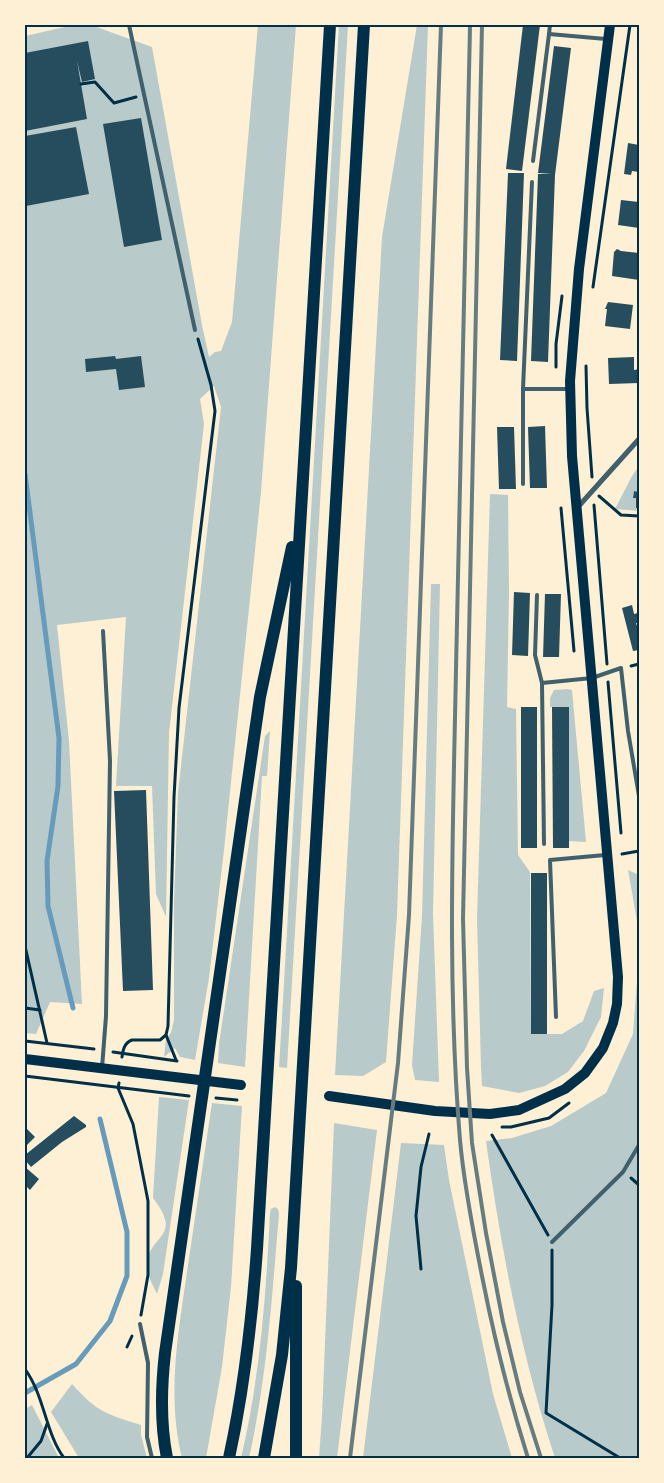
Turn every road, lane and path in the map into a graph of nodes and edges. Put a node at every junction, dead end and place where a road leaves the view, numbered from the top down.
1 (128, 25) edge
2 (330, 25) edge
3 (364, 25) edge
4 (550, 25) edge
5 (610, 25) edge
6 (630, 25) edge
7 (549, 34) junction
8 (608, 40) junction
9 (81, 84) dead end
10 (144, 95) junction
11 (533, 161) dead end
12 (532, 182) dead end
13 (593, 288) dead end
14 (195, 330) joint
15 (586, 362) dead end
16 (570, 389) junction
17 (523, 390) junction
18 (639, 439) edge
19 (523, 484) dead end
20 (593, 491) junction
21 (577, 508) junction
22 (301, 510) junction
23 (639, 516) edge
24 (537, 595) dead end
25 (103, 631) dead end
26 (608, 673) junction
27 (592, 678) junction
28 (542, 683) junction
29 (639, 796) edge
30 (621, 835) dead end
31 (544, 844) dead end
32 (639, 851) edge
33 (608, 854) junction
34 (623, 864) dead end
35 (25, 946) edge
36 (25, 1008) edge
37 (40, 1010) junction
38 (556, 1017) dead end
39 (166, 1035) junction
40 (25, 1041) edge
41 (47, 1043) junction
42 (104, 1050) junction
43 (122, 1053) junction
44 (25, 1059) edge
45 (102, 1068) junction
46 (25, 1076) edge
47 (240, 1085) dead end
48 (118, 1088) junction
49 (328, 1096) dead end
50 (200, 1098) junction
51 (237, 1100) dead end
52 (572, 1101) dead end
53 (501, 1127) dead end
54 (429, 1134) dead end
55 (492, 1135) dead end
56 (639, 1144) edge
57 (296, 1168) junction
58 (552, 1242) junction
59 (421, 1269) dead end
60 (140, 1324) joint
61 (25, 1369) edge
62 (48, 1423) junction
63 (33, 1451) junction
64 (26, 1458) edge
65 (35, 1458) edge
66 (64, 1458) edge
67 (152, 1458) edge
68 (167, 1458) edge
69 (229, 1458) edge
70 (264, 1458) edge
71 (296, 1458) edge
72 (620, 1458) edge

1 - 10 lane
2 - 22 highway
3 - 57 highway
4 - 7 lane
5 - 8 main road
6 - 13 path
7 - 8 lane
7 - 11 lane
8 - 16 main road
9 - 10 path
10 - 14 lane
12 - 17 lane
14 - 39 path
15 - 20 path
16 - 17 lane
16 - 21 main road
17 - 19 lane
18 - 20 street
20 - 21 street
20 - 23 path
20 - 26 path
21 - 27 main road
22 - 50 highway
22 - 69 highway
24 - 28 lane
25 - 42 lane
26 - 27 lane
26 - 29 lane
26 - 30 path
27 - 28 lane
27 - 33 main road
28 - 31 lane
32 - 34 path
33 - 38 lane
33 - 49 main road
35 - 37 path
36 - 37 path
37 - 41 path
39 - 43 path
39 - 43 path
40 - 41 path
41 - 42 path
42 - 43 path
42 - 45 lane
44 - 45 main road
45 - 47 main road
46 - 48 path
48 - 50 path
48 - 60 path
50 - 51 path
50 - 68 highway
52 - 53 path
54 - 59 path
55 - 58 path
56 - 58 lane
57 - 70 highway
57 - 71 highway
58 - 72 path
60 - 67 lane
61 - 62 path
62 - 63 path
62 - 66 path
63 - 64 path
63 - 65 path

